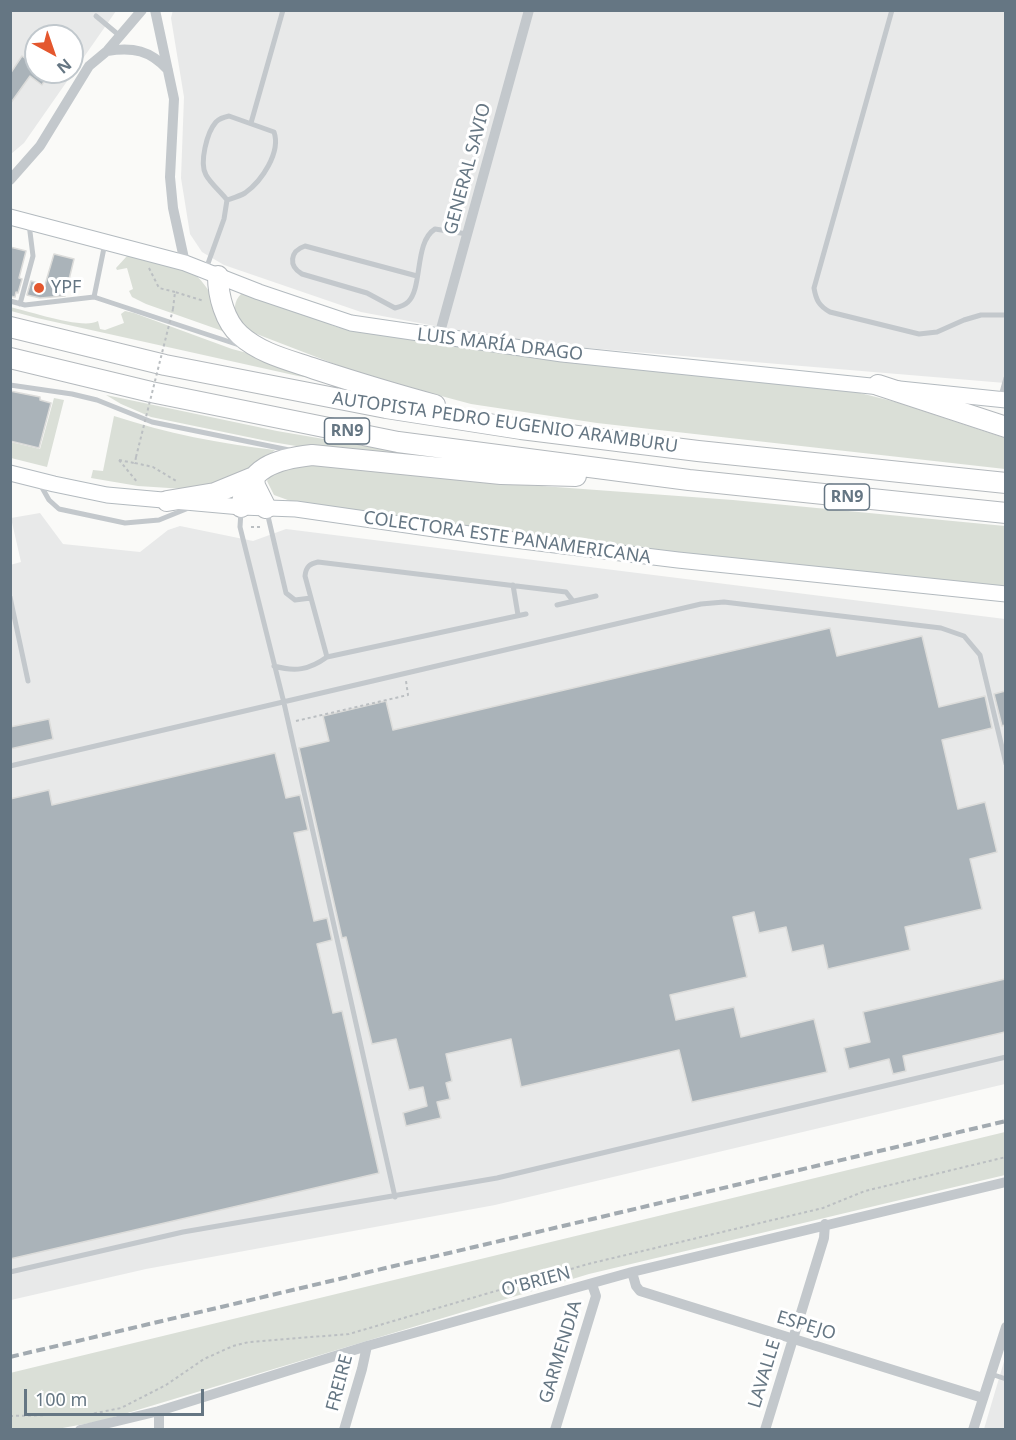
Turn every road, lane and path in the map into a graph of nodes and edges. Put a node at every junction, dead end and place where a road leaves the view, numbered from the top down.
1 (142, 10) edge
2 (155, 10) edge
3 (283, 10) edge
4 (529, 10) edge
5 (892, 10) edge
6 (96, 16) dead end
7 (120, 36) junction
8 (107, 51) junction
9 (170, 72) junction
10 (251, 123) junction
11 (10, 180) edge
12 (227, 200) junction
13 (10, 217) edge
14 (29, 222) junction
15 (467, 234) junction
16 (105, 242) junction
17 (146, 253) junction
18 (185, 263) junction
19 (212, 273) junction
20 (417, 276) junction
21 (174, 292) junction
22 (186, 296) dead end
23 (94, 297) junction
24 (10, 301) edge
25 (20, 304) junction
26 (1005, 315) edge
27 (10, 327) edge
28 (438, 336) junction
29 (264, 352) junction
30 (10, 358) edge
31 (1005, 378) edge
32 (10, 385) edge
33 (878, 385) junction
34 (1003, 400) edge
35 (1005, 427) edge
36 (521, 429) junction
37 (312, 454) junction
38 (135, 463) junction
39 (10, 473) edge
40 (254, 477) junction
41 (38, 480) junction
42 (689, 480) junction
43 (138, 483) dead end
44 (1005, 483) edge
45 (183, 485) dead end
46 (167, 501) junction
47 (200, 504) junction
48 (241, 507) junction
49 (266, 508) junction
50 (1005, 513) edge
51 (261, 527) dead end
52 (251, 528) dead end
53 (513, 585) junction
54 (1005, 594) edge
55 (596, 596) dead end
56 (10, 597) edge
57 (311, 598) junction
58 (573, 601) junction
59 (557, 605) dead end
60 (526, 614) dead end
61 (518, 615) junction
62 (327, 657) junction
63 (274, 666) junction
64 (405, 674) junction
65 (27, 681) dead end
66 (284, 703) junction
67 (296, 721) dead end
68 (1005, 764) edge
69 (10, 766) edge
70 (1005, 1057) edge
71 (1005, 1157) edge
72 (1005, 1182) edge
73 (395, 1197) junction
74 (825, 1224) junction
75 (10, 1272) edge
76 (632, 1272) junction
77 (592, 1284) junction
78 (1005, 1327) edge
79 (794, 1339) junction
80 (367, 1346) junction
81 (991, 1374) junction
82 (1005, 1379) edge
83 (983, 1398) junction
84 (159, 1411) junction
85 (10, 1416) edge
86 (80, 1430) edge
87 (159, 1430) edge
88 (344, 1430) edge
89 (555, 1430) edge
90 (765, 1430) edge
91 (974, 1430) edge

1 - 7 street
2 - 9 street
3 - 10 lane
4 - 15 street, GENERAL SAVIO
5 - 26 lane
6 - 7 lane
7 - 8 street
8 - 9 street
8 - 11 street
9 - 18 street
10 - 12 lane
10 - 12 lane
12 - 19 lane
13 - 14 street, LUIS MARÍA DRAGO
14 - 16 street, LUIS MARÍA DRAGO
14 - 25 lane
15 - 20 lane
15 - 28 street, GENERAL SAVIO
16 - 17 street, LUIS MARÍA DRAGO
16 - 23 lane
17 - 18 street, LUIS MARÍA DRAGO
17 - 21 path
18 - 19 street, LUIS MARÍA DRAGO
19 - 28 street, LUIS MARÍA DRAGO
19 - 29 highway
20 - 20 lane
21 - 22 path
21 - 38 path, bridge
23 - 25 lane
23 - 29 lane
24 - 25 lane
27 - 36 highway, AUTOPISTA PEDRO EUGENIO ARAMBURU / RN9
28 - 33 street, LUIS MARÍA DRAGO
29 - 36 highway
30 - 42 highway, AUTOPISTA PEDRO EUGENIO ARAMBURU / RN9
31 - 34 lane
32 - 37 lane
33 - 34 street, LUIS MARÍA DRAGO
33 - 35 highway
36 - 44 highway, AUTOPISTA PEDRO EUGENIO ARAMBURU / RN9
37 - 40 highway
37 - 42 highway
38 - 43 path
38 - 45 path
39 - 41 street, COLECTORA ESTE PANAMERICANA
40 - 46 highway
40 - 48 highway
40 - 49 highway
41 - 46 street, COLECTORA ESTE PANAMERICANA
41 - 47 lane
42 - 50 highway, AUTOPISTA PEDRO EUGENIO ARAMBURU / RN9
46 - 47 street, COLECTORA ESTE PANAMERICANA
47 - 48 street, COLECTORA ESTE PANAMERICANA
48 - 49 street, COLECTORA ESTE PANAMERICANA
48 - 63 lane
49 - 54 street, COLECTORA ESTE PANAMERICANA
49 - 57 lane
51 - 52 path
53 - 57 lane
53 - 58 lane
53 - 61 lane
55 - 58 lane
56 - 65 lane
57 - 62 lane
58 - 59 lane
60 - 61 lane
61 - 62 lane
62 - 63 lane
63 - 66 lane
64 - 66 lane
64 - 67 path
64 - 68 lane
66 - 69 lane
66 - 73 lane
70 - 73 lane
71 - 85 path
72 - 74 street, O'BRIEN
73 - 75 lane
74 - 76 street, O'BRIEN
74 - 79 street, LAVALLE
76 - 77 street, O'BRIEN
76 - 79 street, ESPEJO
77 - 80 street, O'BRIEN
77 - 89 street, GARMENDIA
78 - 81 street
79 - 83 street, ESPEJO
79 - 90 street, LAVALLE
80 - 84 street, O'BRIEN
80 - 88 street, FREIRE
81 - 82 lane
81 - 83 street
83 - 91 street
84 - 86 street, O'BRIEN
84 - 87 street

